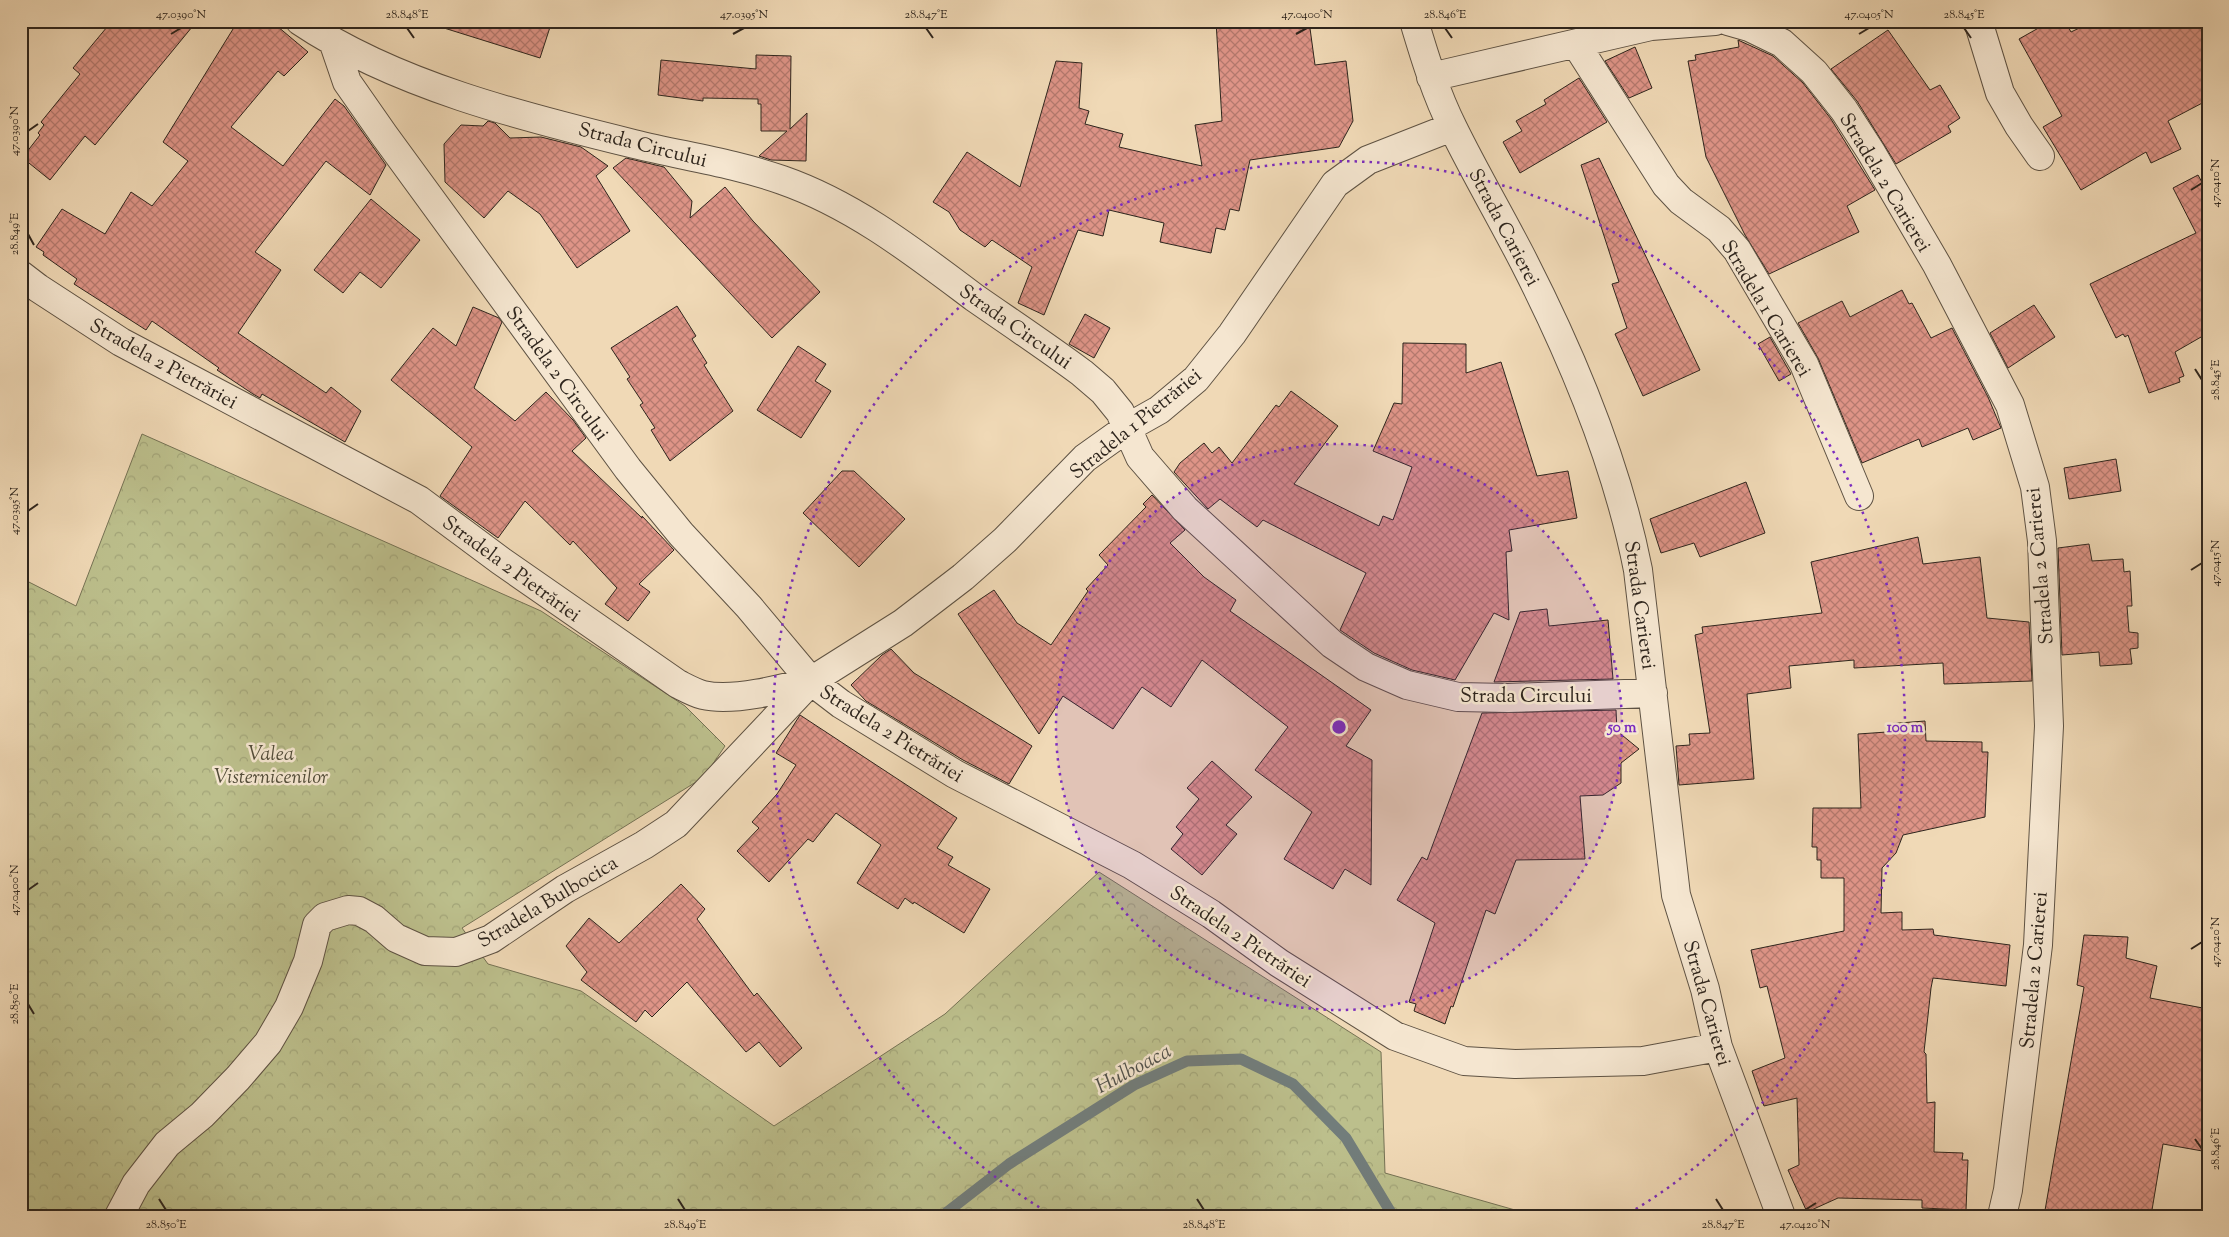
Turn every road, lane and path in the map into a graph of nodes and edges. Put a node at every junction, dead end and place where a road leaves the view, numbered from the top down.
1 (300, 21) edge
2 (1414, 21) edge
3 (1715, 21) edge
4 (1728, 21) edge
5 (1978, 21) edge
6 (334, 44) junction
7 (1576, 44) junction
8 (1431, 76) junction
9 (1452, 127) junction
10 (2040, 156) dead end
11 (21, 274) edge
12 (1127, 428) junction
13 (1859, 496) dead end
14 (811, 681) junction
15 (1653, 693) junction
16 (1718, 1046) junction
17 (119, 1216) edge
18 (1781, 1216) edge
19 (2002, 1216) edge

1 - 6 street, Strada Circului
2 - 8 street, Strada Carierei
3 - 7 street
4 - 19 street, Stradela 2 Carierei
5 - 10 street
6 - 12 street, Strada Circului
6 - 14 street, Stradela 2 Circului
7 - 8 street
7 - 13 street, Stradela 1 Carierei
8 - 9 street, Strada Carierei
9 - 12 street, Stradela 1 Pietrăriei
9 - 15 street, Strada Carierei
11 - 14 street, Stradela 2 Pietrăriei
12 - 14 street, Stradela 1 Pietrăriei
12 - 15 street, Strada Circului
14 - 16 street, Stradela 2 Pietrăriei
14 - 17 street, Stradela Bulbocica
15 - 16 street, Strada Carierei
16 - 18 street, Strada Carierei

